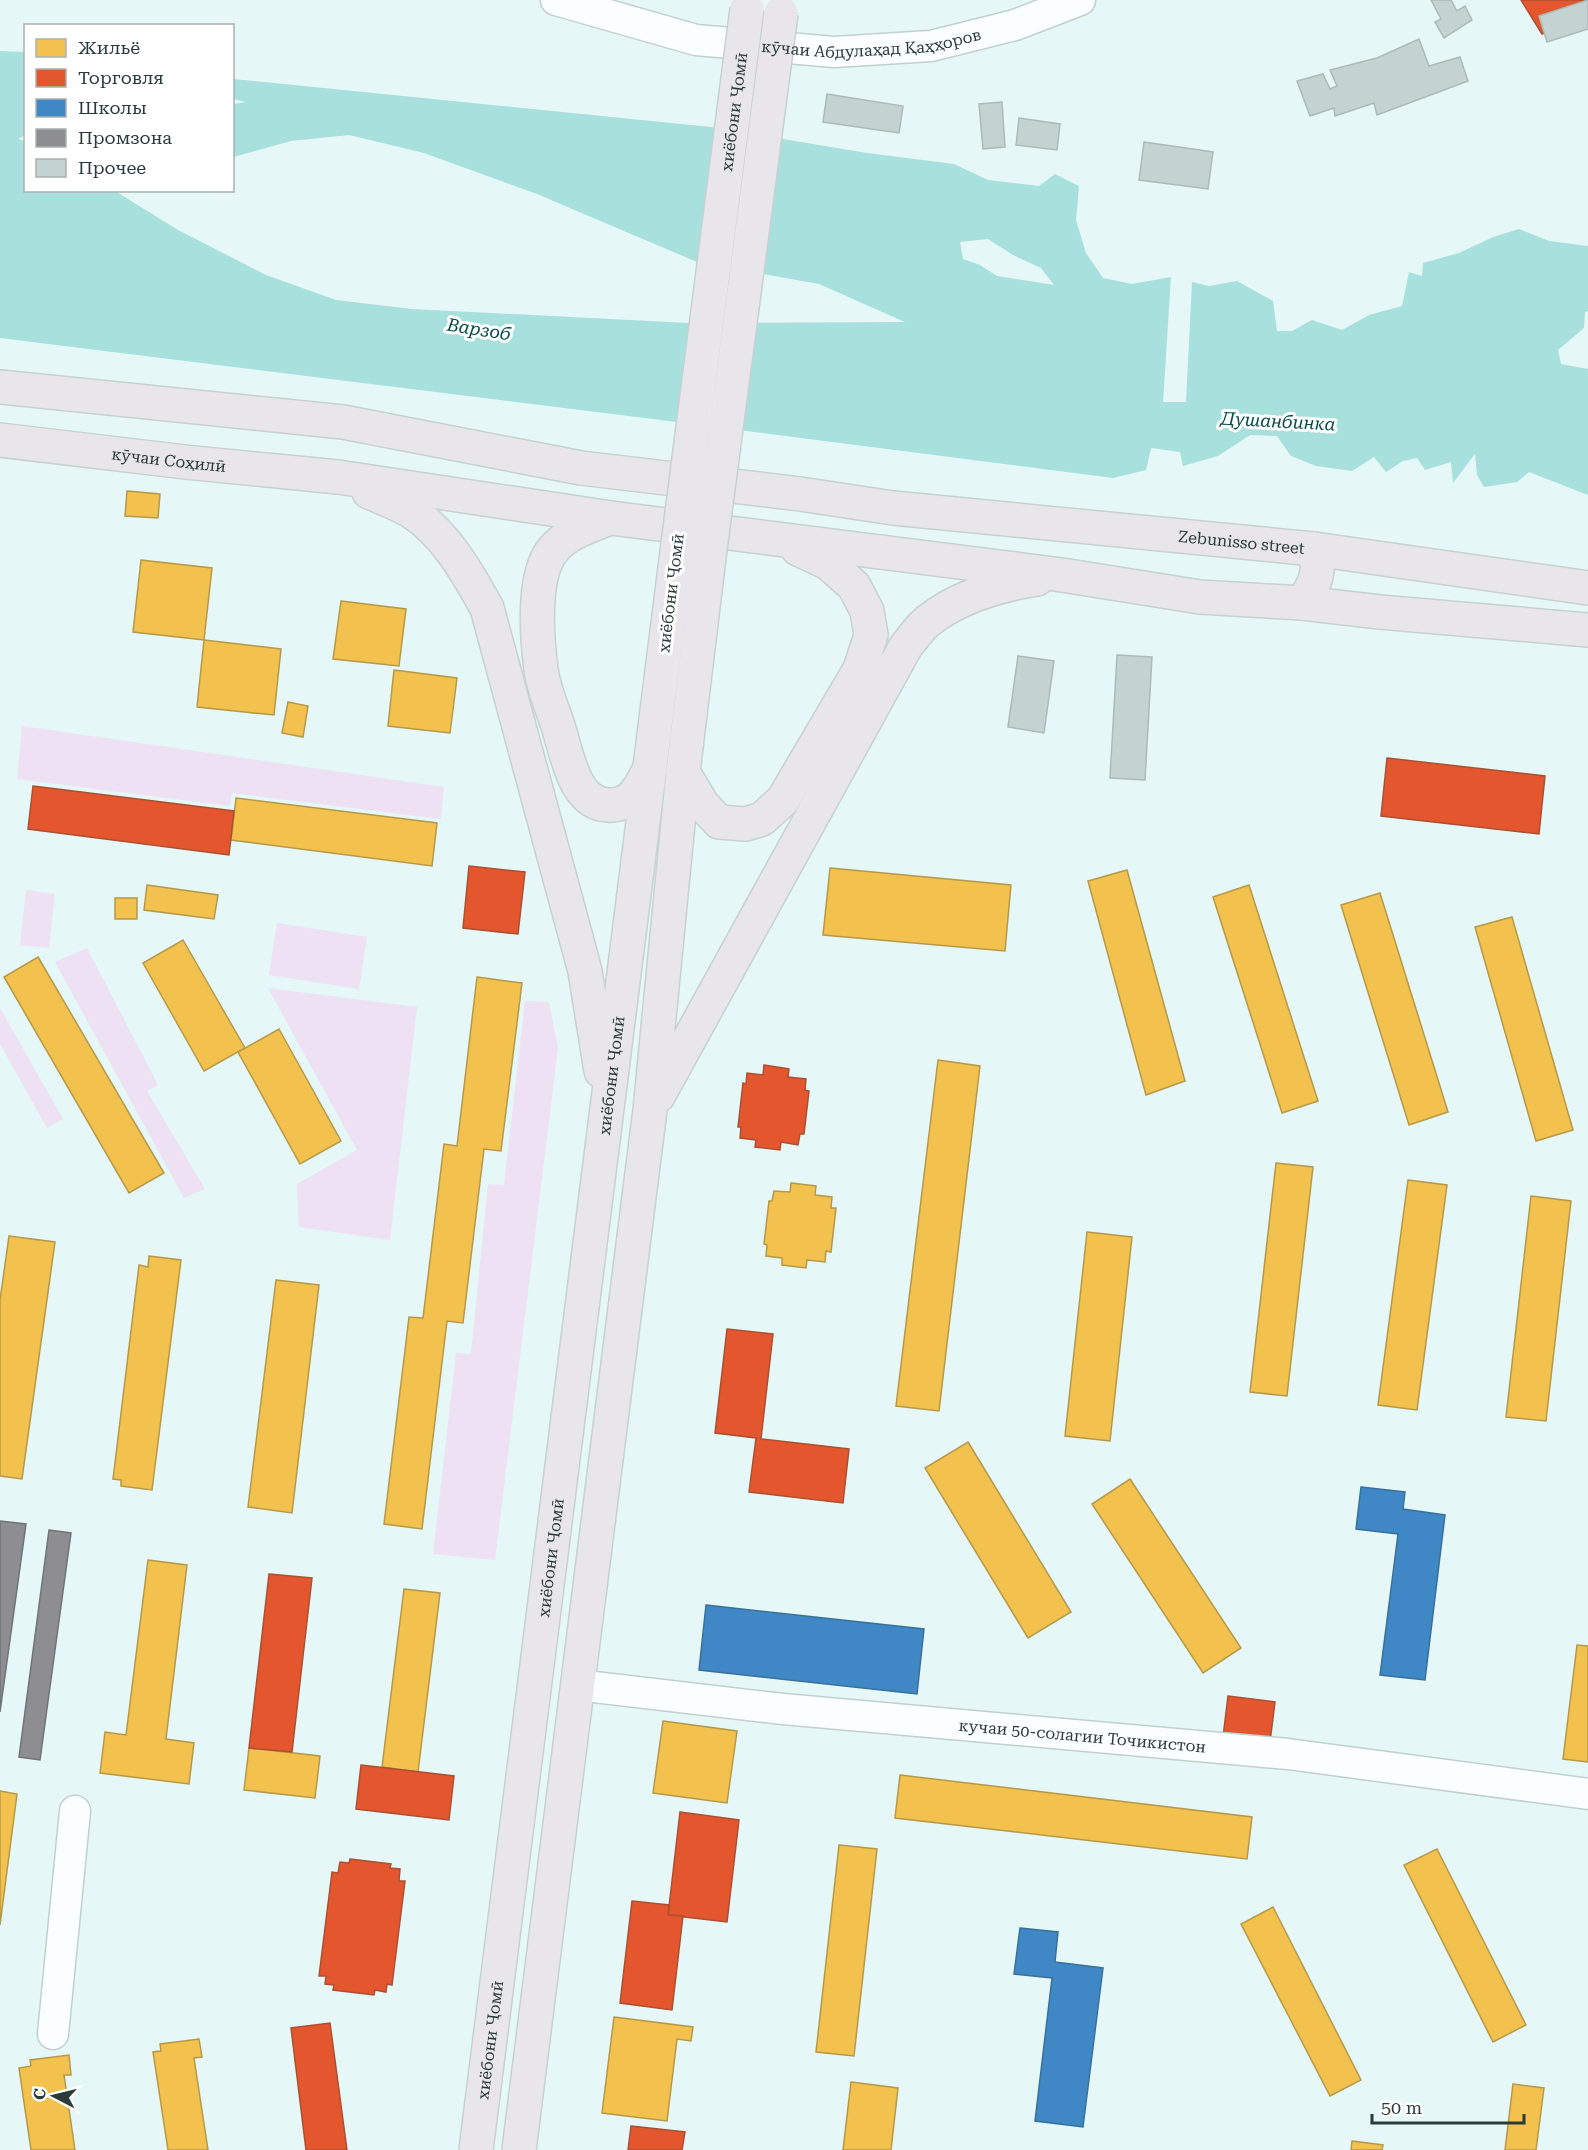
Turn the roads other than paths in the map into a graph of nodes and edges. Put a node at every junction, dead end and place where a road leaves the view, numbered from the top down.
1 (556, 0) edge
2 (1080, 0) edge
3 (747, 5) edge
4 (782, 7) edge
5 (0, 387) edge
6 (0, 440) edge
7 (338, 477) junction
8 (611, 518) junction
9 (776, 539) junction
10 (1314, 549) junction
11 (1062, 575) junction
12 (1588, 588) edge
13 (1302, 603) junction
14 (1588, 630) edge
15 (649, 770) junction
16 (683, 772) junction
17 (607, 1106) junction
18 (650, 1110) junction
19 (577, 1685) junction
20 (1588, 1794) edge
21 (75, 1811) dead end
22 (53, 2034) dead end
23 (486, 2072) junction
24 (528, 2078) junction
25 (476, 2150) edge
26 (519, 2150) edge

1 - 2 street, кӯчаи Абдулаҳад Қаҳҳоров
3 - 15 main road, хиёбони Ҷомӣ, bridge
4 - 16 main road, хиёбони Ҷомӣ, bridge
5 - 10 main road, Zebunisso street
6 - 7 main road, кӯчаи Соҳилӣ
7 - 8 main road, кӯчаи Соҳилӣ
7 - 17 main road
8 - 9 main road, кӯчаи Соҳилӣ
8 - 15 main road
9 - 11 main road, кӯчаи Соҳилӣ
9 - 16 main road
10 - 12 main road, Zebunisso street
10 - 13 main road
11 - 13 main road, кӯчаи Соҳилӣ
11 - 18 main road
13 - 14 main road, кӯчаи Соҳилӣ
15 - 17 main road, хиёбони Ҷомӣ
16 - 18 main road, хиёбони Ҷомӣ
17 - 23 main road, хиёбони Ҷомӣ
18 - 19 main road, хиёбони Ҷомӣ
19 - 20 street, кучаи 50-солагии Точикистон
19 - 24 main road, хиёбони Ҷомӣ
21 - 22 street
23 - 24 main road
23 - 25 main road, хиёбони Ҷомӣ
24 - 26 main road, хиёбони Ҷомӣ

